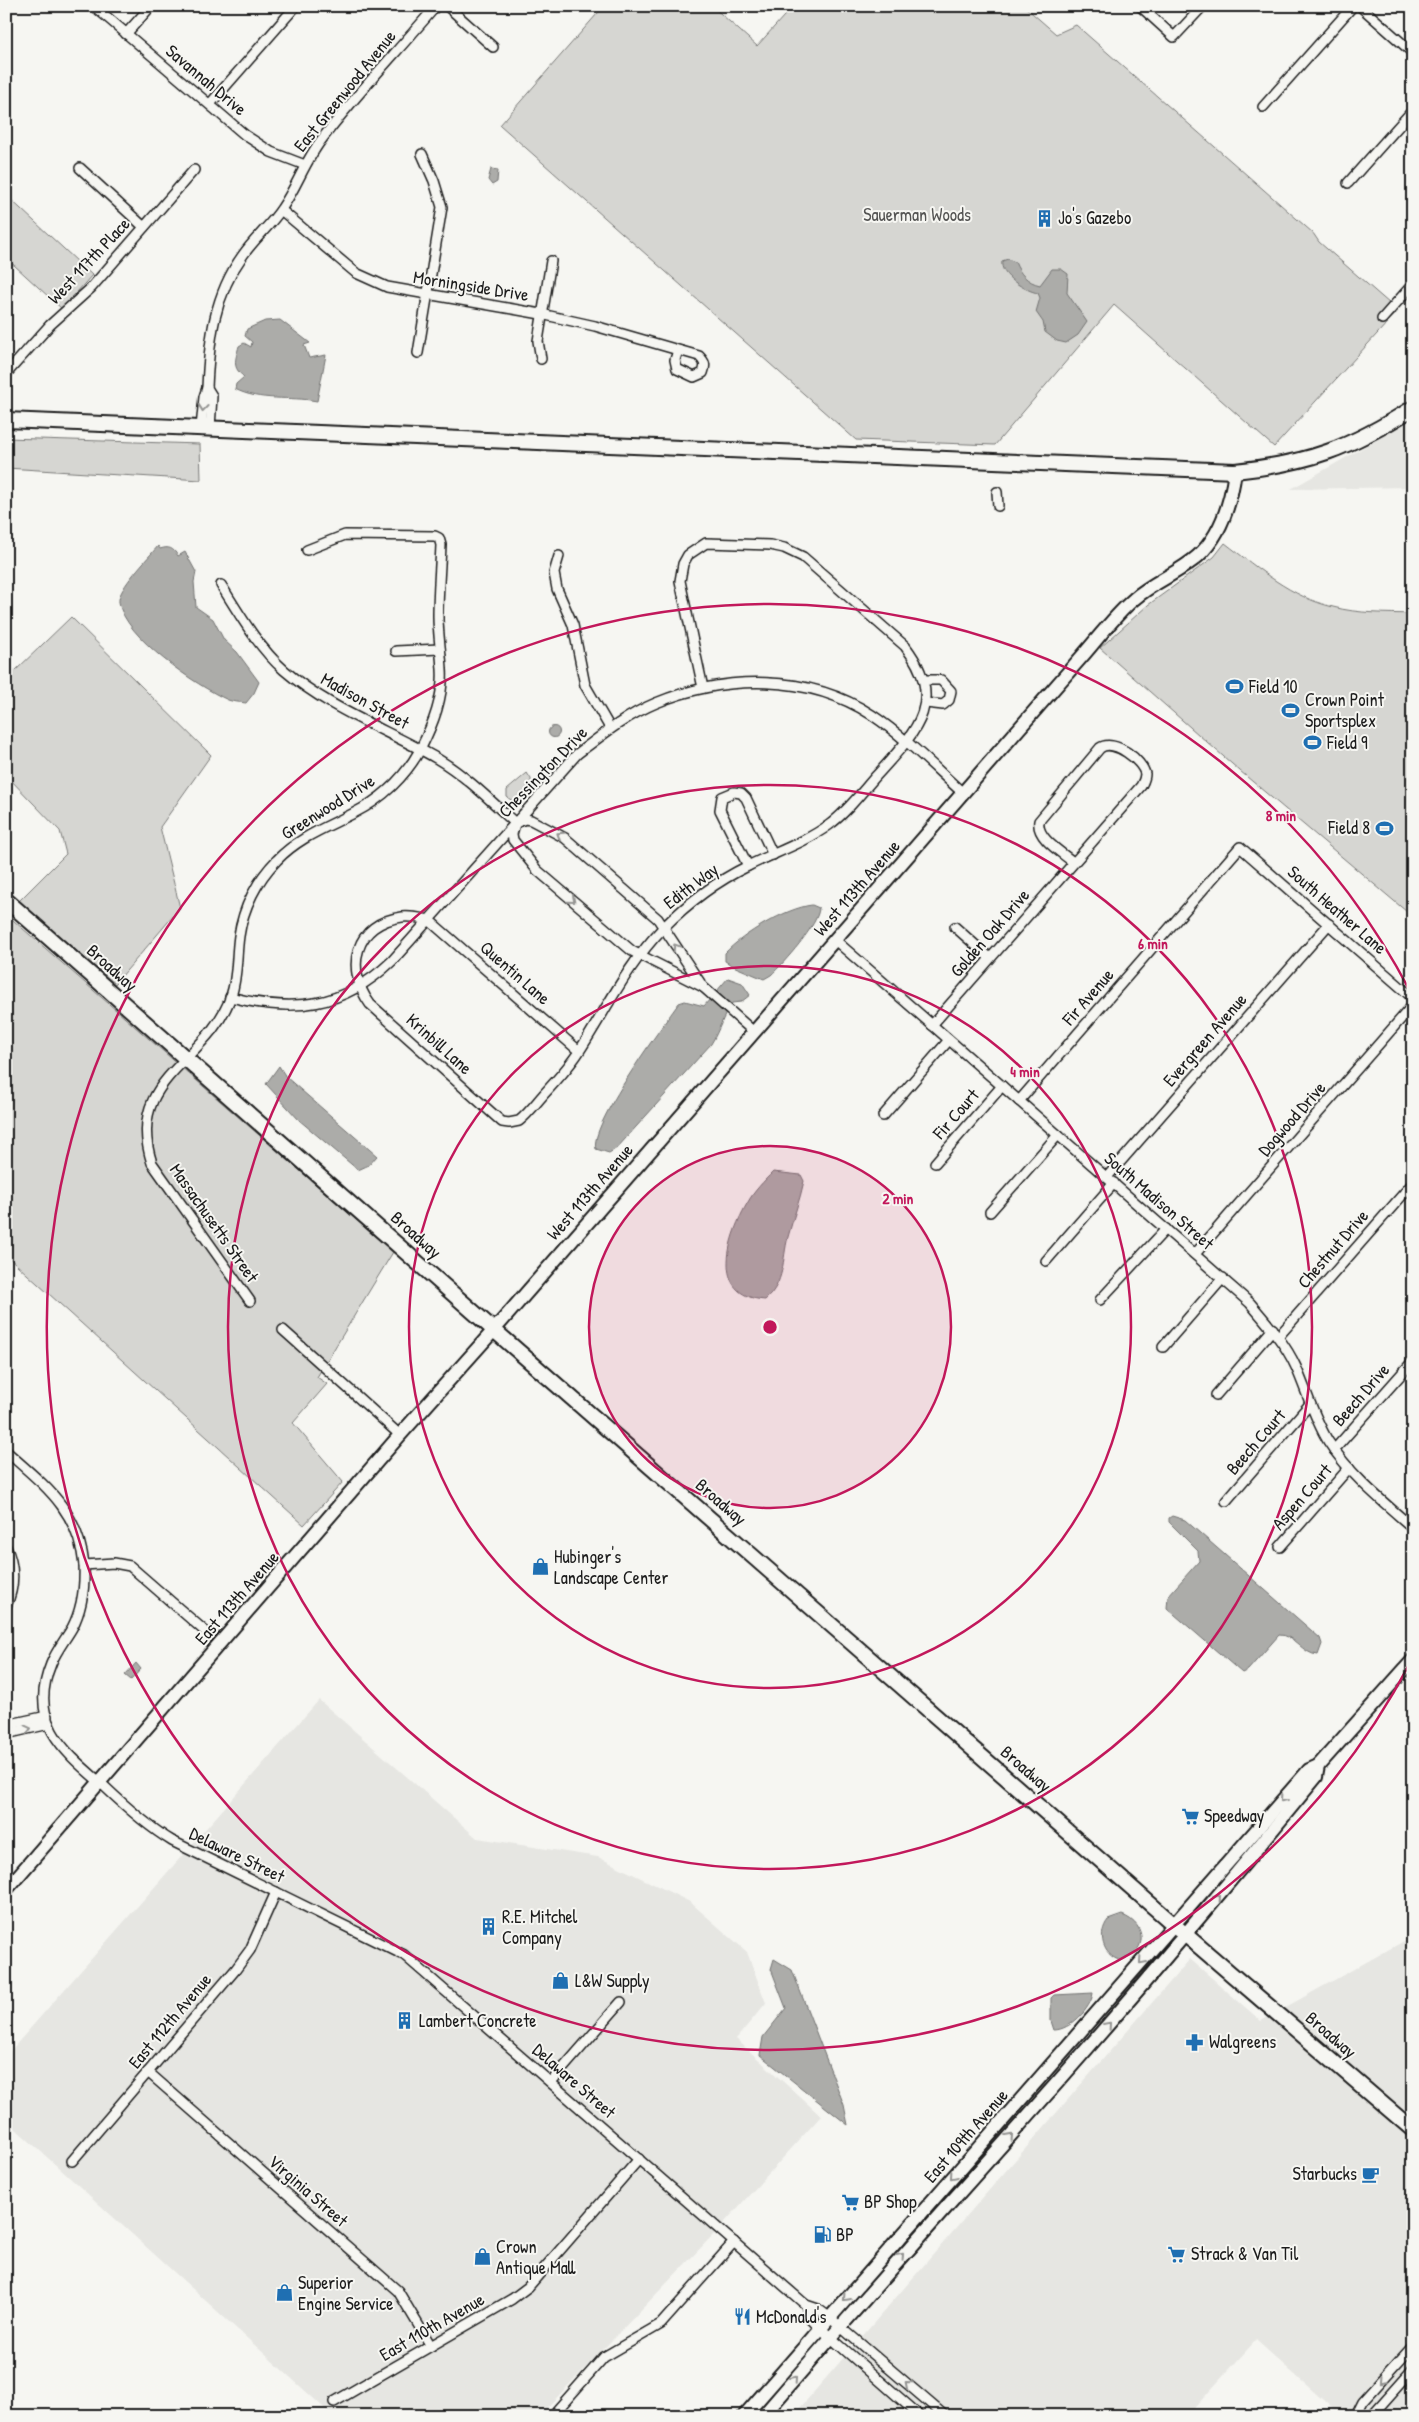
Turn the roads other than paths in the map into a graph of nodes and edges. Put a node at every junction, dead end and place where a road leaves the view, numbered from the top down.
1 (94, 6) edge
2 (151, 6) edge
3 (296, 6) edge
4 (436, 6) edge
5 (447, 6) edge
6 (1140, 6) edge
7 (1203, 6) edge
8 (1352, 6) edge
9 (1360, 6) edge
10 (126, 34) junction
11 (493, 47) dead end
12 (1413, 53) edge
13 (210, 104) junction
14 (1263, 108) dead end
15 (1413, 110) edge
16 (422, 154) dead end
17 (305, 165) junction
18 (80, 168) dead end
19 (194, 170) dead end
20 (1348, 183) dead end
21 (281, 210) junction
22 (144, 227) junction
23 (551, 261) dead end
24 (1413, 284) edge
25 (429, 296) junction
26 (541, 314) junction
27 (1382, 319) dead end
28 (678, 350) dead end
29 (418, 353) dead end
30 (541, 359) dead end
31 (6, 374) edge
32 (1413, 408) edge
33 (6, 420) edge
34 (206, 428) junction
35 (1236, 471) junction
36 (997, 492) dead end
37 (998, 506) dead end
38 (307, 550) dead end
39 (560, 556) dead end
40 (221, 585) dead end
41 (440, 650) junction
42 (396, 651) dead end
43 (925, 680) junction
44 (703, 688) junction
45 (926, 703) junction
46 (610, 728) junction
47 (906, 742) junction
48 (420, 750) junction
49 (964, 794) junction
50 (515, 823) junction
51 (1240, 847) joint
52 (773, 855) junction
53 (1073, 862) junction
54 (748, 866) junction
55 (6, 900) edge
56 (429, 920) junction
57 (1328, 924) junction
58 (955, 927) dead end
59 (664, 928) junction
60 (835, 940) junction
61 (639, 956) junction
62 (990, 958) junction
63 (359, 987) junction
64 (703, 987) junction
65 (230, 997) junction
66 (1413, 998) edge
67 (1413, 1005) edge
68 (932, 1026) junction
69 (754, 1032) junction
70 (949, 1040) junction
71 (579, 1051) junction
72 (186, 1059) junction
73 (1002, 1086) junction
74 (1019, 1101) junction
75 (882, 1116) dead end
76 (502, 1122) joint
77 (1058, 1135) junction
78 (152, 1163) joint
79 (935, 1163) dead end
80 (1110, 1180) junction
81 (1413, 1183) edge
82 (990, 1212) dead end
83 (1166, 1229) junction
84 (1195, 1254) junction
85 (1046, 1261) dead end
86 (1223, 1278) junction
87 (1100, 1300) dead end
88 (250, 1301) dead end
89 (284, 1330) dead end
90 (494, 1330) junction
91 (1276, 1333) junction
92 (1163, 1347) dead end
93 (1413, 1360) edge
94 (1216, 1395) dead end
95 (1310, 1404) junction
96 (400, 1435) junction
97 (1334, 1450) junction
98 (6, 1451) edge
99 (1349, 1468) junction
100 (1226, 1501) dead end
101 (1413, 1528) edge
102 (6, 1547) edge
103 (1280, 1547) dead end
104 (84, 1565) junction
105 (6, 1606) edge
106 (207, 1633) dead end
107 (1413, 1660) edge
108 (48, 1720) junction
109 (6, 1726) edge
110 (6, 1734) edge
111 (1318, 1766) junction
112 (100, 1783) junction
113 (6, 1890) edge
114 (276, 1892) junction
115 (1174, 1924) junction
116 (1186, 1934) junction
117 (622, 2002) dead end
118 (148, 2072) junction
119 (551, 2082) junction
120 (1413, 2130) edge
121 (639, 2159) junction
122 (72, 2160) dead end
123 (734, 2242) junction
124 (806, 2305) junction
125 (829, 2317) junction
126 (839, 2326) junction
127 (820, 2328) junction
128 (830, 2337) junction
129 (431, 2346) junction
130 (1413, 2346) edge
131 (1413, 2369) edge
132 (334, 2402) dead end
133 (552, 2416) edge
134 (744, 2416) edge
135 (763, 2416) edge
136 (920, 2416) edge
137 (945, 2416) edge

1 - 10 street, Savannah Drive
2 - 10 street
3 - 13 street
4 - 17 street, East Greenwood Avenue
5 - 11 street
6 - 7 street
8 - 14 street
9 - 12 street
10 - 13 street, Savannah Drive
13 - 17 street, Savannah Drive
15 - 20 street
16 - 25 street
17 - 21 street, East Greenwood Avenue
18 - 22 street
19 - 22 street, West 117th Place
21 - 25 street, Morningside Drive
21 - 34 street, East Greenwood Avenue
22 - 31 street, West 117th Place
23 - 26 street
24 - 27 street
25 - 26 street, Morningside Drive
25 - 29 street
26 - 28 street, Morningside Drive
26 - 30 street
32 - 35 main road
33 - 34 main road
34 - 35 main road
35 - 49 street, West 113th Avenue
36 - 37 street
38 - 41 street, Greenwood Drive
39 - 46 street
40 - 48 street, Madison Street
41 - 42 street
41 - 48 street, Greenwood Drive
43 - 44 street, Edith Way
43 - 45 street, Edith Way
43 - 45 street
44 - 46 street, Chessington Drive
44 - 47 street, Chessington Drive
45 - 47 street, Edith Way
46 - 50 street, Chessington Drive
47 - 49 street, Chessington Drive
47 - 52 street, Edith Way
48 - 50 street, Madison Street
48 - 65 street, Greenwood Drive
49 - 60 street, West 113th Avenue
50 - 56 street, Chessington Drive
59 -> 50 street
50 -> 61 street
51 - 57 street, South Heather Lane
51 - 74 street, Fir Avenue
52 - 54 street, Edith Way
52 - 54 street
53 - 53 street, Golden Oak Drive
53 - 62 street, Golden Oak Drive
54 - 59 street, Edith Way
55 - 72 main road, Broadway
56 - 63 street, Chessington Drive
56 - 63 street
56 - 71 street, Quentin Lane
57 - 66 street, South Heather Lane
57 - 80 street, Evergreen Avenue
58 - 62 street
59 - 61 street, Edith Way
64 -> 59 street
60 - 68 street, South Madison Street
60 - 69 street, West 113th Avenue
61 - 64 street
61 - 71 street, Edith Way
62 - 68 street, Golden Oak Drive
63 - 65 street, Chessington Drive
63 - 76 street, Krinbill Lane
64 - 69 street
65 - 72 street, Greenwood Drive
67 - 84 street, Dogwood Drive
68 - 70 street, South Madison Street
69 - 90 street, West 113th Avenue
70 - 73 street, South Madison Street
70 - 75 street
71 - 76 street, Edith Way
72 - 78 street, Greenwood Drive
72 - 90 main road, Broadway
73 - 74 street, South Madison Street
73 - 79 street, Fir Court
74 - 77 street, South Madison Street
77 - 80 street, South Madison Street
77 - 82 street
78 - 88 street, Massachusetts Street
80 - 83 street, South Madison Street
80 - 85 street, Evergreen Avenue
81 - 91 street, Chestnut Drive
83 - 84 street, South Madison Street
83 - 87 street
84 - 86 street, South Madison Street
86 - 91 street, South Madison Street
86 - 92 street
89 - 96 street
90 - 96 street, East 113th Avenue
90 - 115 main road, Broadway
91 - 94 street, Chestnut Drive
91 - 95 street, South Madison Street
93 - 97 street, Beech Drive
95 - 97 street, South Madison Street
95 - 100 street, Beech Court
96 - 112 street, East 113th Avenue
97 - 99 street, South Madison Street
98 - 104 street
99 - 101 street, South Madison Street
99 - 103 street, Aspen Court
102 - 105 street
104 - 106 street
104 - 108 street
107 - 111 street
108 - 109 street
110 -> 108 street
108 - 112 street, Delaware Street
111 -> 115 street, East 109th Avenue
116 -> 111 street, East 109th Avenue
112 - 113 street, East 113th Avenue
112 - 114 street, Delaware Street
114 - 118 street, East 112th Avenue
114 - 119 street, Delaware Street
115 - 116 main road, Broadway
115 -> 125 street, East 109th Avenue
116 - 120 main road, Broadway
126 -> 116 street, East 109th Avenue
117 - 119 street
118 - 122 street, East 112th Avenue
118 - 129 street, Virginia Street
119 - 121 street, Delaware Street
121 - 123 street, Delaware Street
121 - 129 street, East 110th Avenue
123 - 124 street, Delaware Street
123 - 133 street
124 - 125 street, Delaware Street
124 - 127 street, Delaware Street
125 - 126 street, Delaware Street
125 - 127 street, East 109th Avenue
126 - 128 street, East 109th Avenue
137 -> 126 street, Delaware Street
127 - 128 street, Delaware Street
127 - 134 street, East 109th Avenue
135 -> 128 street, East 109th Avenue
128 - 136 street, Delaware Street
129 - 132 street, East 110th Avenue
130 -> 131 street

